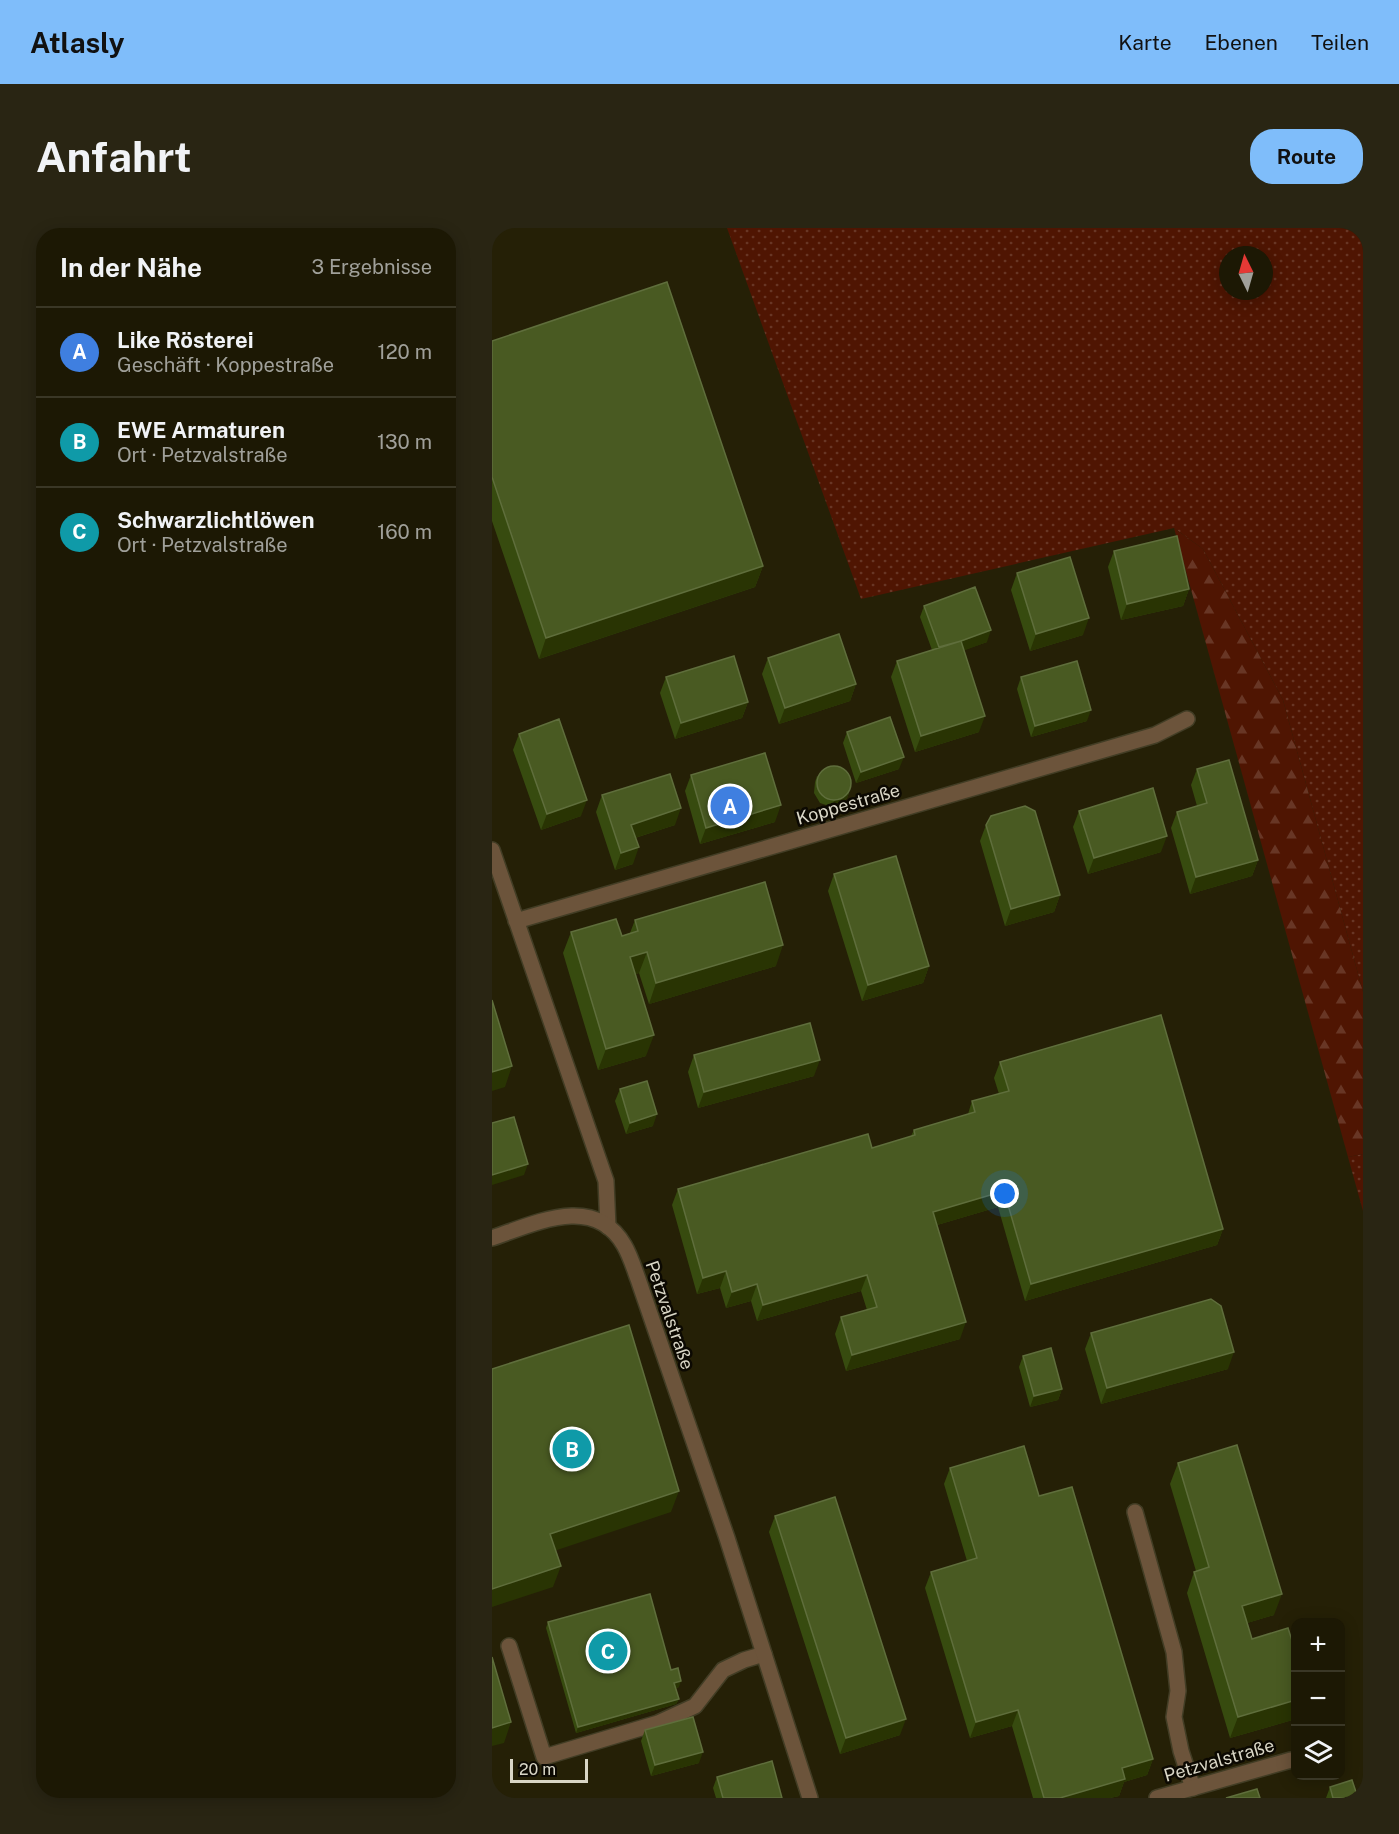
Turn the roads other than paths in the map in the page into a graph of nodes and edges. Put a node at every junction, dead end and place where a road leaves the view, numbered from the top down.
1 (1187, 718) dead end
2 (492, 850) edge
3 (516, 921) junction
4 (608, 1227) junction
5 (492, 1238) edge
6 (1135, 1512) dead end
7 (510, 1646) dead end
8 (764, 1654) junction
9 (1291, 1760) dead end
10 (1192, 1788) junction
11 (810, 1798) edge
12 (1157, 1798) edge

1 - 3 street, Koppestraße
2 - 3 street
3 - 4 street
4 - 5 street
4 - 8 street, Petzvalstraße
6 - 10 street
7 - 8 street
8 - 11 street, Petzvalstraße
9 - 10 street, Petzvalstraße
10 - 12 street, Petzvalstraße

